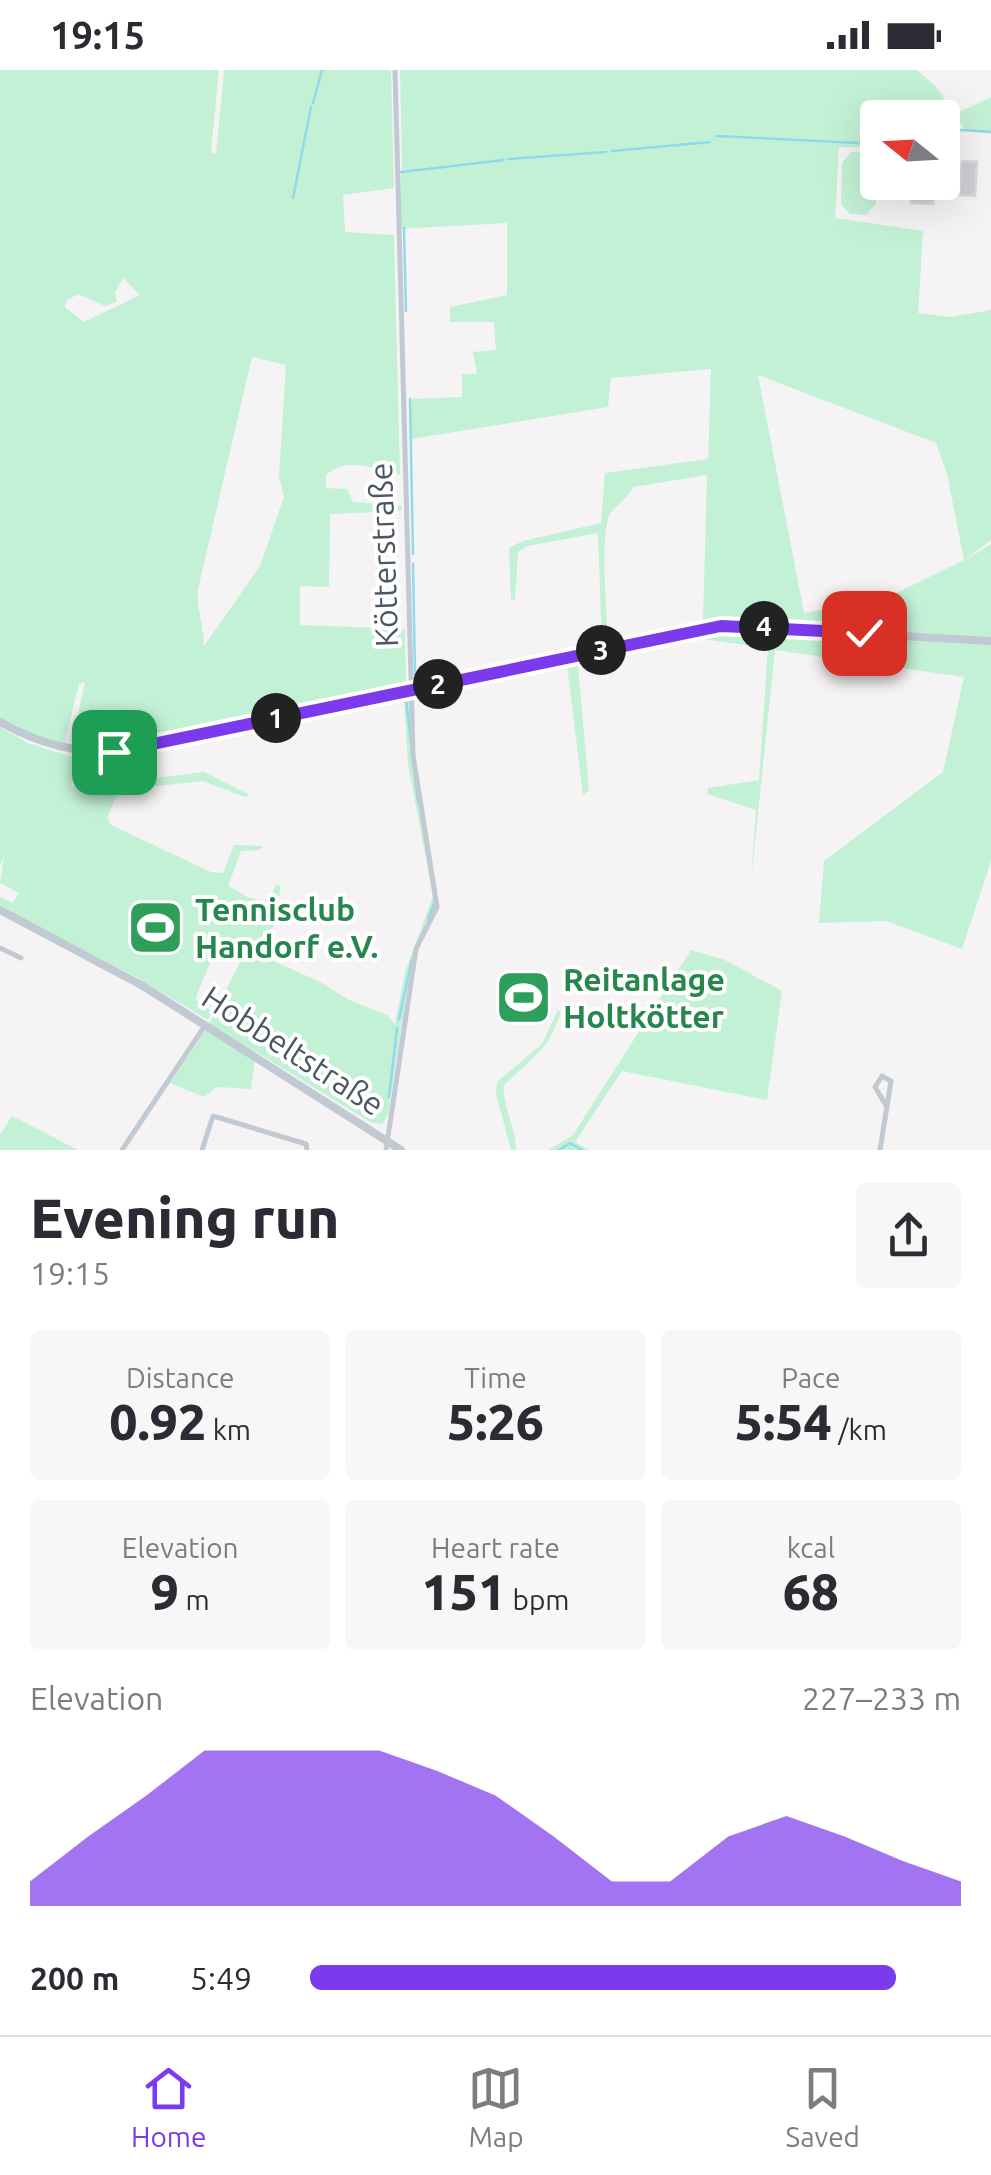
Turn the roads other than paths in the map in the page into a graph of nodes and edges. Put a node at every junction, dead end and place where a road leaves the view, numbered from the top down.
1 (395, 70) edge
2 (991, 641) edge
3 (410, 690) junction
4 (0, 722) edge
5 (0, 910) edge
6 (0, 948) edge
7 (21, 958) dead end
8 (206, 1024) junction
9 (886, 1107) junction
10 (386, 1145) edge
11 (122, 1150) edge
12 (202, 1150) edge
13 (307, 1150) edge
14 (401, 1150) edge
15 (880, 1150) edge

1 - 3 street, Kötterstraße
2 - 3 street
3 - 4 street
3 - 10 street, Kötterstraße
5 - 8 street, Hobbeltstraße
6 - 7 street
8 - 10 street, Hobbeltstraße
8 - 11 street
9 - 9 street
9 - 15 street
10 - 14 street, Hobbeltstraße
12 - 13 street

